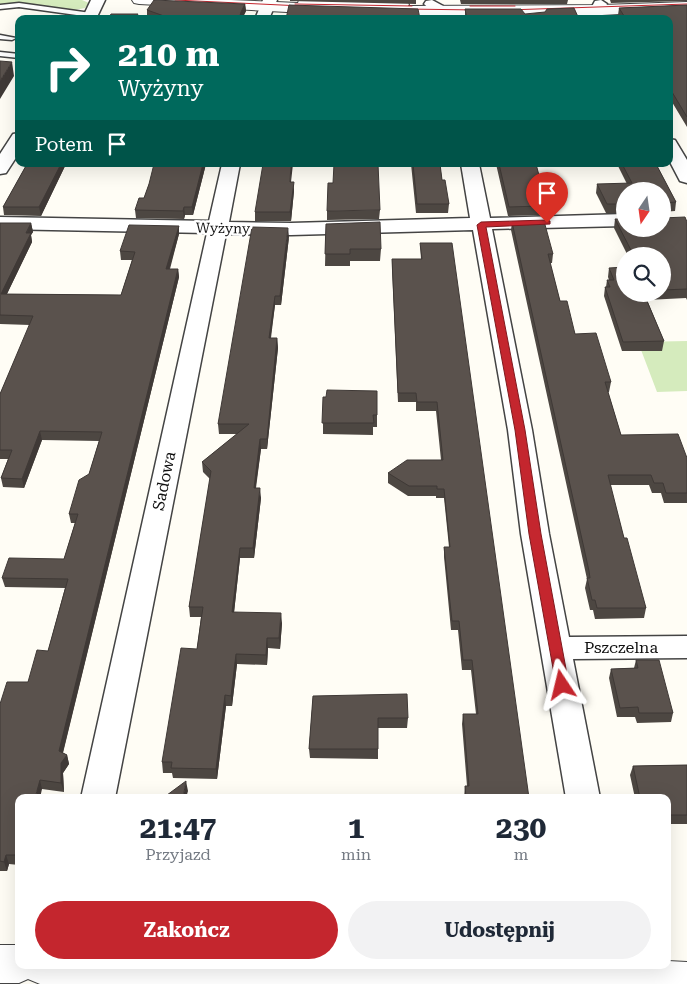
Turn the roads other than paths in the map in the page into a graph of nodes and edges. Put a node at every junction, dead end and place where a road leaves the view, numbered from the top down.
1 (98, 0) edge
2 (139, 0) edge
3 (662, 2) edge
4 (687, 6) edge
5 (0, 7) edge
6 (265, 7) edge
7 (545, 9) junction
8 (38, 10) junction
9 (437, 11) edge
10 (598, 11) edge
11 (18, 13) dead end
12 (75, 15) edge
13 (91, 15) edge
14 (542, 15) edge
15 (0, 37) edge
16 (12, 38) dead end
17 (4, 54) edge
18 (0, 60) edge
19 (15, 145) edge
20 (673, 151) edge
21 (230, 167) edge
22 (471, 167) edge
23 (0, 169) edge
24 (687, 176) edge
25 (616, 220) edge
26 (0, 223) edge
27 (481, 225) junction
28 (217, 228) junction
29 (687, 647) edge
30 (556, 648) junction
31 (99, 794) edge
32 (582, 794) edge
33 (0, 964) edge
34 (15, 964) edge
35 (171, 969) edge
36 (614, 972) edge
37 (514, 981) edge
38 (687, 981) edge

1 - 13 street
2 - 6 street
3 - 4 street
3 - 10 street
5 - 8 lane
6 - 9 street
7 - 9 street
7 - 10 street
7 - 14 lane
8 - 11 lane
8 - 12 lane
9 - 10 street
15 - 16 lane
17 - 18 lane
19 - 23 street
20 - 24 street
21 - 28 street, Sadowa
22 - 27 street
25 - 27 street, Wyżyny
26 - 28 street, Wyżyny
27 - 28 street, Wyżyny
27 - 30 street
28 - 31 street, Sadowa
29 - 30 street, Pszczelna
30 - 32 street
33 - 34 street
35 - 37 street
36 - 37 street
36 - 38 street

